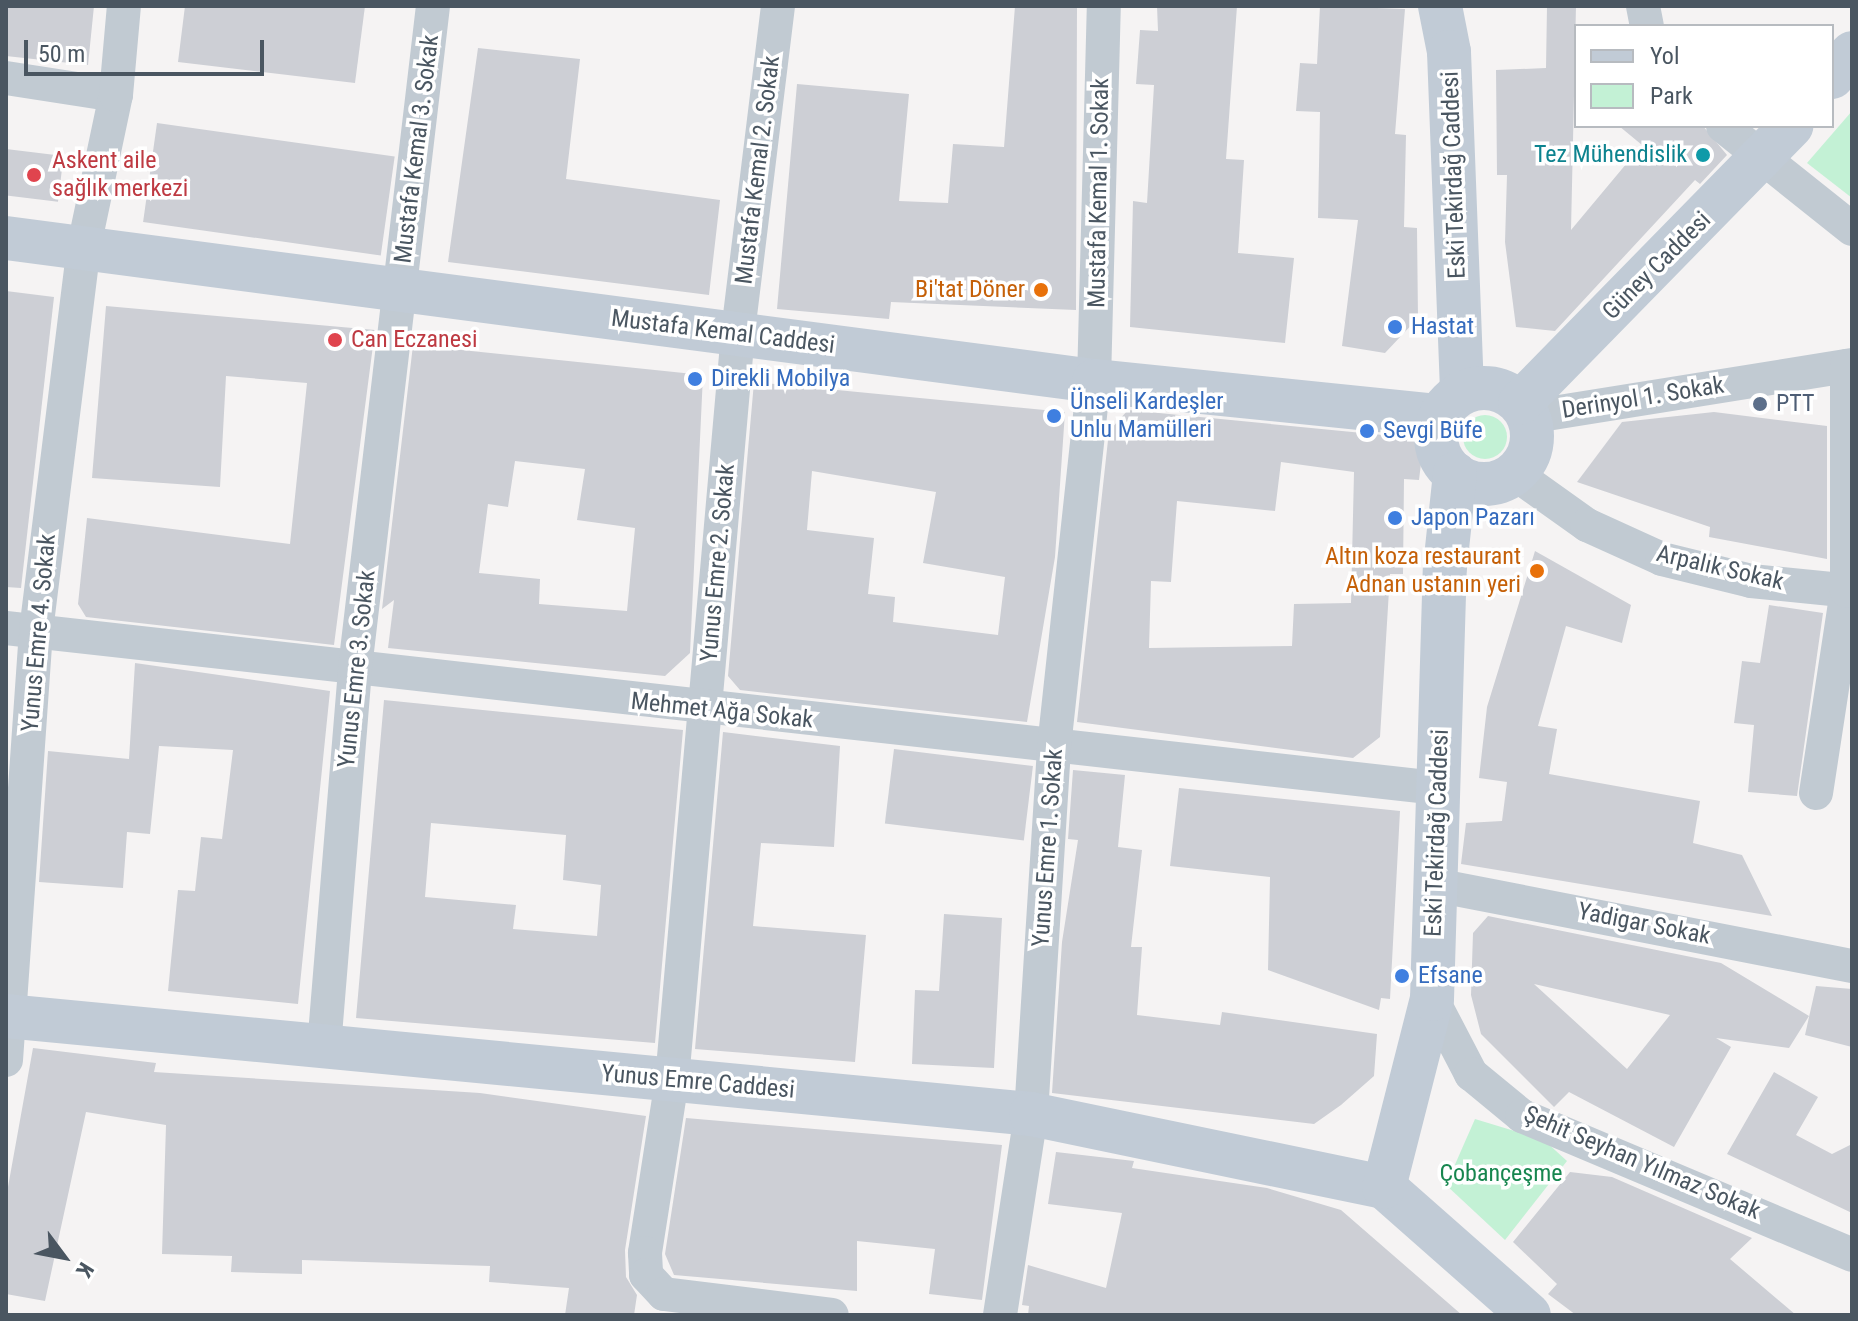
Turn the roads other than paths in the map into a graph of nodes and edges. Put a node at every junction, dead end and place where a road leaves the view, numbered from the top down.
1 (124, 6) edge
2 (433, 6) edge
3 (778, 6) edge
4 (1104, 6) edge
5 (1440, 6) edge
6 (1852, 53) edge
7 (1834, 75) edge
8 (6, 78) edge
9 (116, 95) junction
10 (1725, 128) edge
11 (1789, 128) edge
12 (1761, 163) junction
13 (1852, 229) edge
14 (6, 238) edge
15 (83, 251) junction
16 (400, 293) junction
17 (738, 333) junction
18 (1849, 366) edge
19 (1094, 381) junction
20 (1452, 405) junction
21 (1524, 410) junction
22 (1514, 473) junction
23 (1455, 474) junction
24 (1850, 591) edge
25 (21, 630) edge
26 (355, 668) junction
27 (704, 709) junction
28 (1054, 747) junction
29 (1438, 788) junction
30 (1816, 793) dead end
31 (1435, 885) junction
32 (1852, 966) edge
33 (1432, 999) junction
34 (9, 1016) edge
35 (324, 1047) junction
36 (6, 1060) edge
37 (672, 1080) junction
38 (1031, 1114) junction
39 (1384, 1187) junction
40 (1852, 1255) edge
41 (832, 1315) edge
42 (1000, 1315) edge
43 (1529, 1315) edge

1 - 9 street, Yunus Emre 4. Sokak
2 - 16 street, Mustafa Kemal 3. Sokak
3 - 17 street, Mustafa Kemal 2. Sokak
4 - 19 street, Mustafa Kemal 1. Sokak
5 - 20 street, Eski Tekirdağ Caddesi
6 - 7 street
8 - 9 street
9 - 15 street, Yunus Emre 4. Sokak
10 - 12 street
11 - 12 street, Güney Caddesi
12 - 13 street
12 - 21 street, Güney Caddesi
14 - 15 street, Mustafa Kemal Caddesi
15 - 16 street, Mustafa Kemal Caddesi
15 - 25 street, Yunus Emre 4. Sokak
16 - 17 street, Mustafa Kemal Caddesi
16 - 26 street, Yunus Emre 3. Sokak
17 - 19 street, Mustafa Kemal Caddesi
17 - 27 street, Yunus Emre 2. Sokak
18 - 21 street, Derinyol 1. Sokak
18 - 24 street
19 - 20 street, Mustafa Kemal Caddesi
19 - 28 street, Yunus Emre 1. Sokak
20 - 21 street
20 - 23 street
21 - 22 street
22 - 23 street
22 - 24 street, Arpalık Sokak
23 - 29 street, Eski Tekirdağ Caddesi
24 - 30 street
25 - 26 street, Mehmet Ağa Sokak
25 - 34 street, Yunus Emre 4. Sokak
26 - 27 street, Mehmet Ağa Sokak
26 - 35 street, Yunus Emre 3. Sokak
27 - 28 street, Mehmet Ağa Sokak
27 - 37 street, Yunus Emre 2. Sokak
28 - 29 street, Mehmet Ağa Sokak
28 - 38 street, Yunus Emre 1. Sokak
29 - 31 street, Eski Tekirdağ Caddesi
31 - 32 street, Yadigar Sokak
31 - 33 street, Eski Tekirdağ Caddesi
33 - 39 street, Eski Tekirdağ Caddesi
33 - 40 street, Şehit Seyhan Yılmaz Sokak
34 - 35 street, Yunus Emre Caddesi
34 - 36 street, Yunus Emre 4. Sokak
35 - 37 street, Yunus Emre Caddesi
37 - 38 street, Yunus Emre Caddesi
37 - 41 street, Yunus Emre 2. Sokak
38 - 39 street, Yunus Emre Caddesi
38 - 42 street, Yunus Emre 1. Sokak
39 - 43 street

